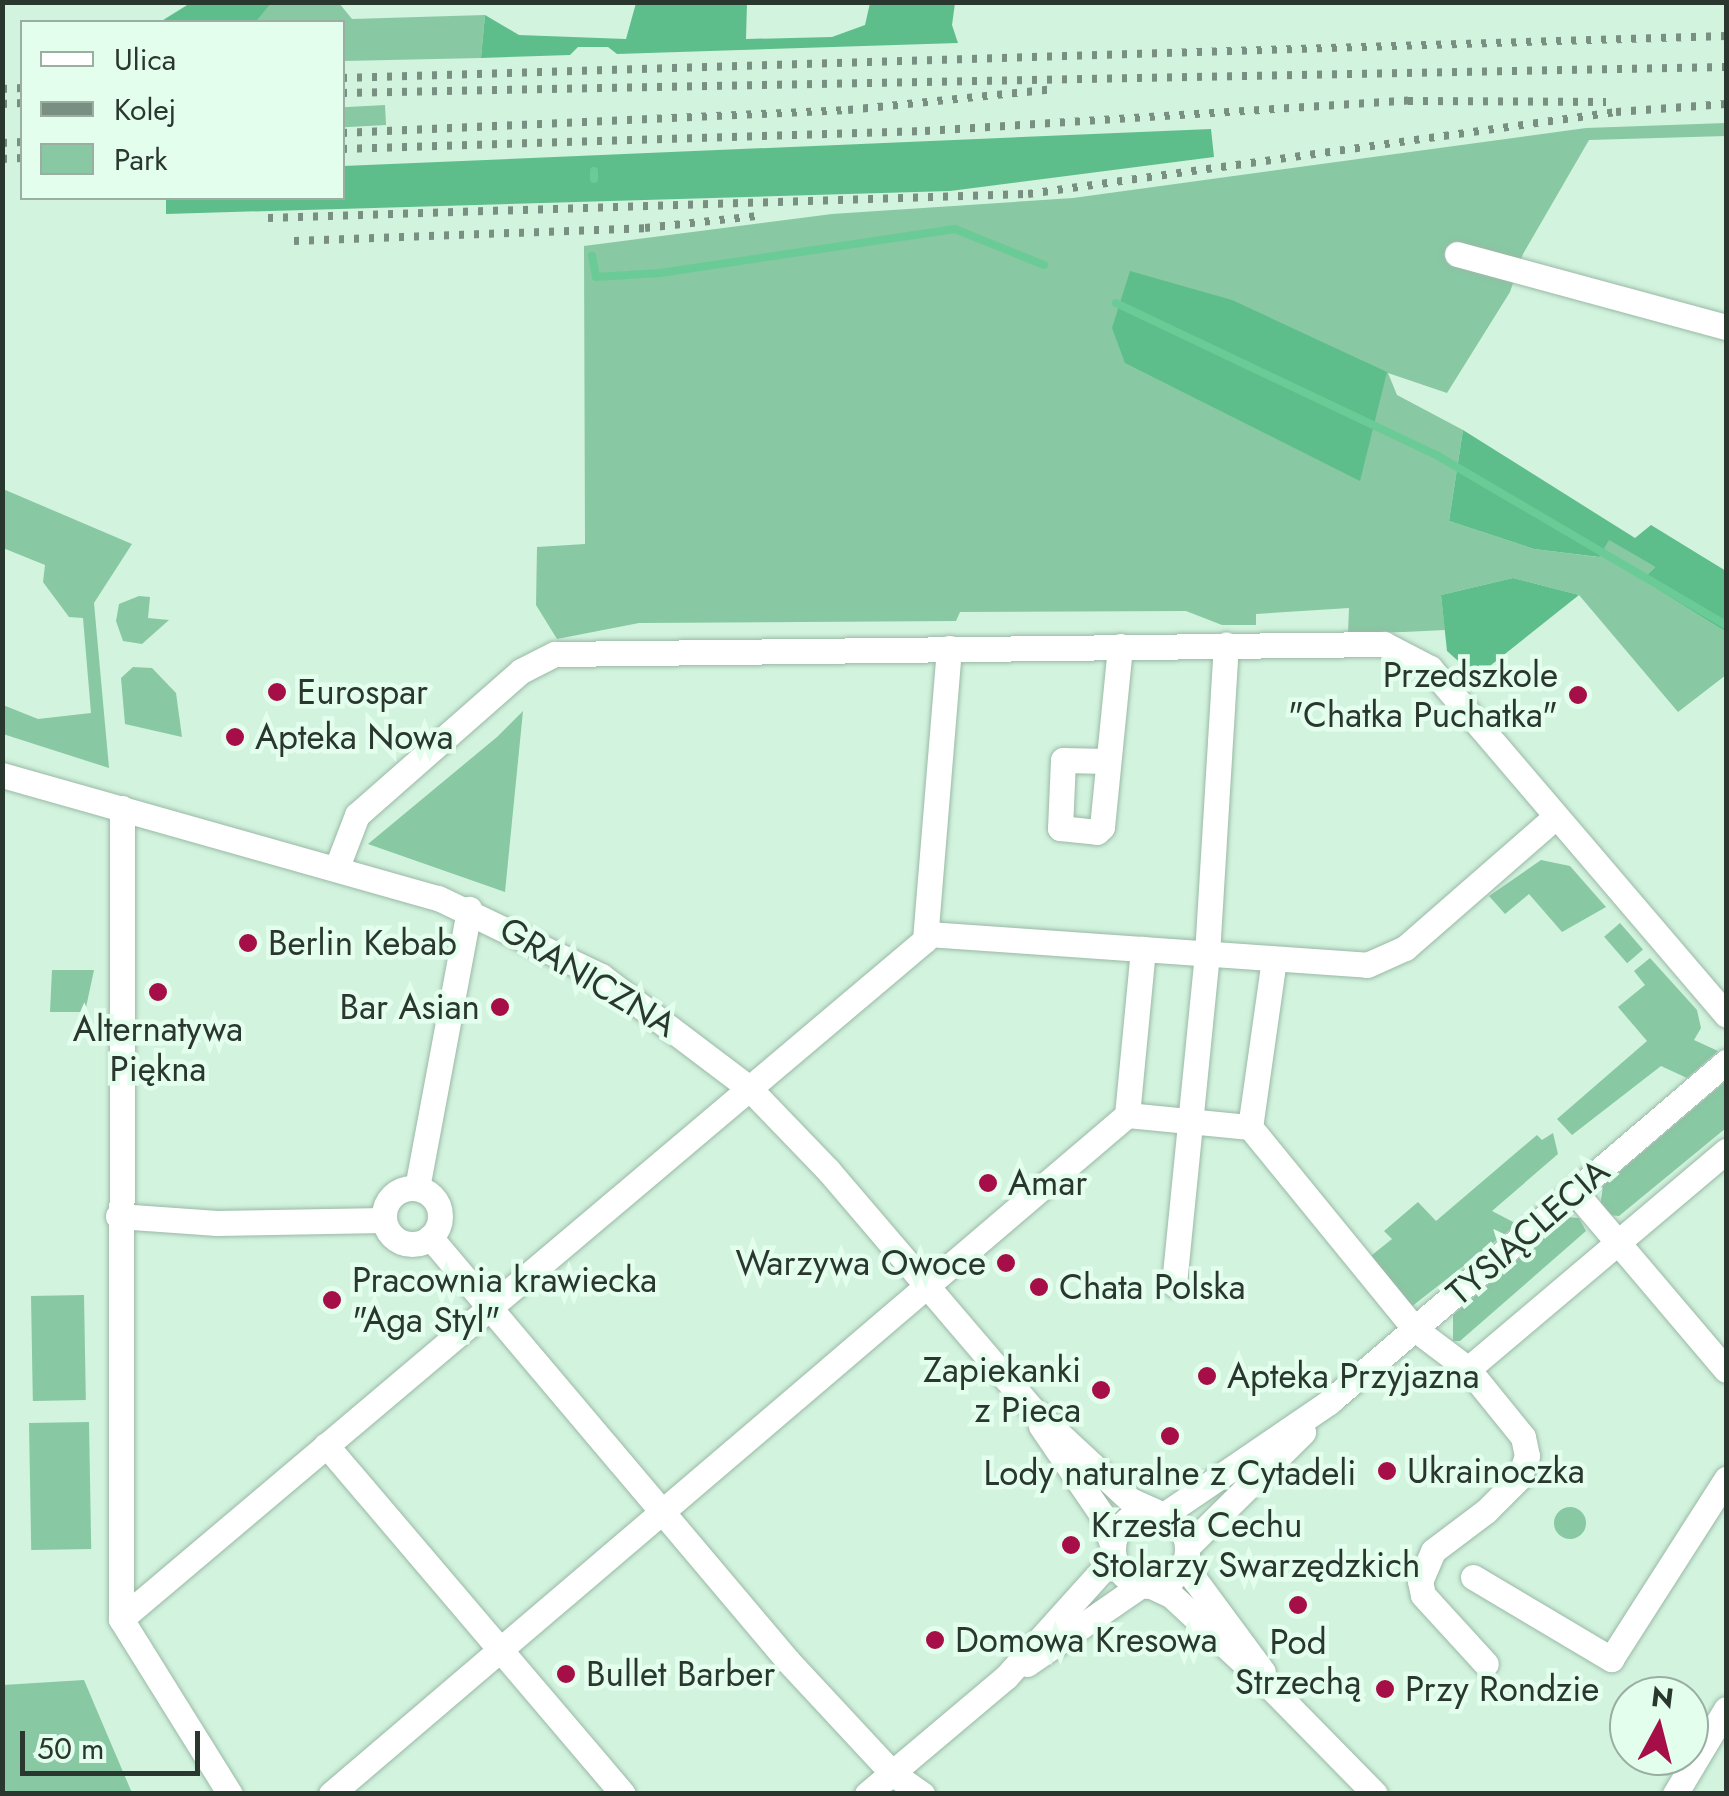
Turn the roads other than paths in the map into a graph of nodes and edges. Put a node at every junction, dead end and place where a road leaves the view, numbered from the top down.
1 (1457, 254) dead end
2 (1726, 328) edge
3 (1226, 645) junction
4 (1120, 646) junction
5 (949, 648) junction
6 (1108, 762) dead end
7 (2, 775) edge
8 (122, 808) junction
9 (1556, 817) junction
10 (337, 868) junction
11 (469, 909) junction
12 (928, 934) junction
13 (1143, 949) junction
14 (1207, 954) junction
15 (1274, 959) junction
16 (1726, 1015) edge
17 (1726, 1062) edge
18 (749, 1088) junction
19 (1126, 1114) junction
20 (1189, 1121) junction
21 (1250, 1127) junction
22 (1726, 1151) edge
23 (417, 1188) junction
24 (1575, 1192) junction
25 (118, 1216) junction
26 (384, 1220) junction
27 (430, 1238) junction
28 (1618, 1243) junction
29 (1174, 1284) dead end
30 (926, 1285) junction
31 (489, 1308) junction
32 (1415, 1328) junction
33 (1468, 1369) junction
34 (1726, 1370) edge
35 (1330, 1402) junction
36 (1031, 1408) junction
37 (326, 1445) junction
38 (1726, 1479) edge
39 (662, 1511) junction
40 (1160, 1513) junction
41 (1188, 1551) junction
42 (1114, 1552) junction
43 (1473, 1576) dead end
44 (1146, 1586) junction
45 (121, 1620) junction
46 (501, 1650) junction
47 (1486, 1664) dead end
48 (1006, 1677) junction
49 (1272, 1688) junction
50 (1726, 1709) edge
51 (892, 1773) junction
52 (230, 1794) edge
53 (331, 1794) edge
54 (622, 1794) edge
55 (868, 1794) edge
56 (922, 1794) edge
57 (1375, 1794) edge
58 (1674, 1794) edge

1 - 2 street
3 - 4 street
3 - 9 street
3 - 14 street
4 - 5 street
4 - 6 street
5 - 10 street
5 - 12 street
7 - 8 street, GRANICZNA
8 - 10 street, GRANICZNA
8 - 25 street
9 - 15 street
9 - 16 street
10 - 11 street, GRANICZNA
11 - 18 street, GRANICZNA
11 - 23 street
12 - 13 street
12 - 18 street
13 - 14 street
13 - 19 street
14 - 15 street
14 - 20 street
15 - 21 street
17 - 24 street, TYSIĄCLECIA
18 - 30 street, GRANICZNA
18 - 31 street
19 - 20 street
19 - 30 street
20 - 21 street
20 - 29 street
21 - 32 street
22 - 28 street
23 - 26 street
23 - 27 street
24 - 28 street
24 - 32 street, TYSIĄCLECIA
25 - 26 street
25 - 45 street
26 - 27 street
27 - 31 street
28 - 33 street
28 - 34 street
30 - 36 street, GRANICZNA
30 - 39 street
31 - 37 street
31 - 39 street
32 - 33 street
32 - 35 street, TYSIĄCLECIA
33 - 47 street
35 - 40 street, TYSIĄCLECIA
35 - 41 street, TYSIĄCLECIA
36 - 40 street, GRANICZNA
36 - 42 street, GRANICZNA
37 - 45 street
37 - 46 street
38 - 43 street
39 - 46 street
39 - 51 street
40 - 41 street
40 - 42 street
41 - 44 street
41 - 49 street
42 - 44 street
42 - 48 street
44 - 48 street
44 - 49 street
45 - 52 street
46 - 53 street
46 - 54 street
48 - 51 street
49 - 57 street
50 - 58 street
51 - 55 street
51 - 56 street

